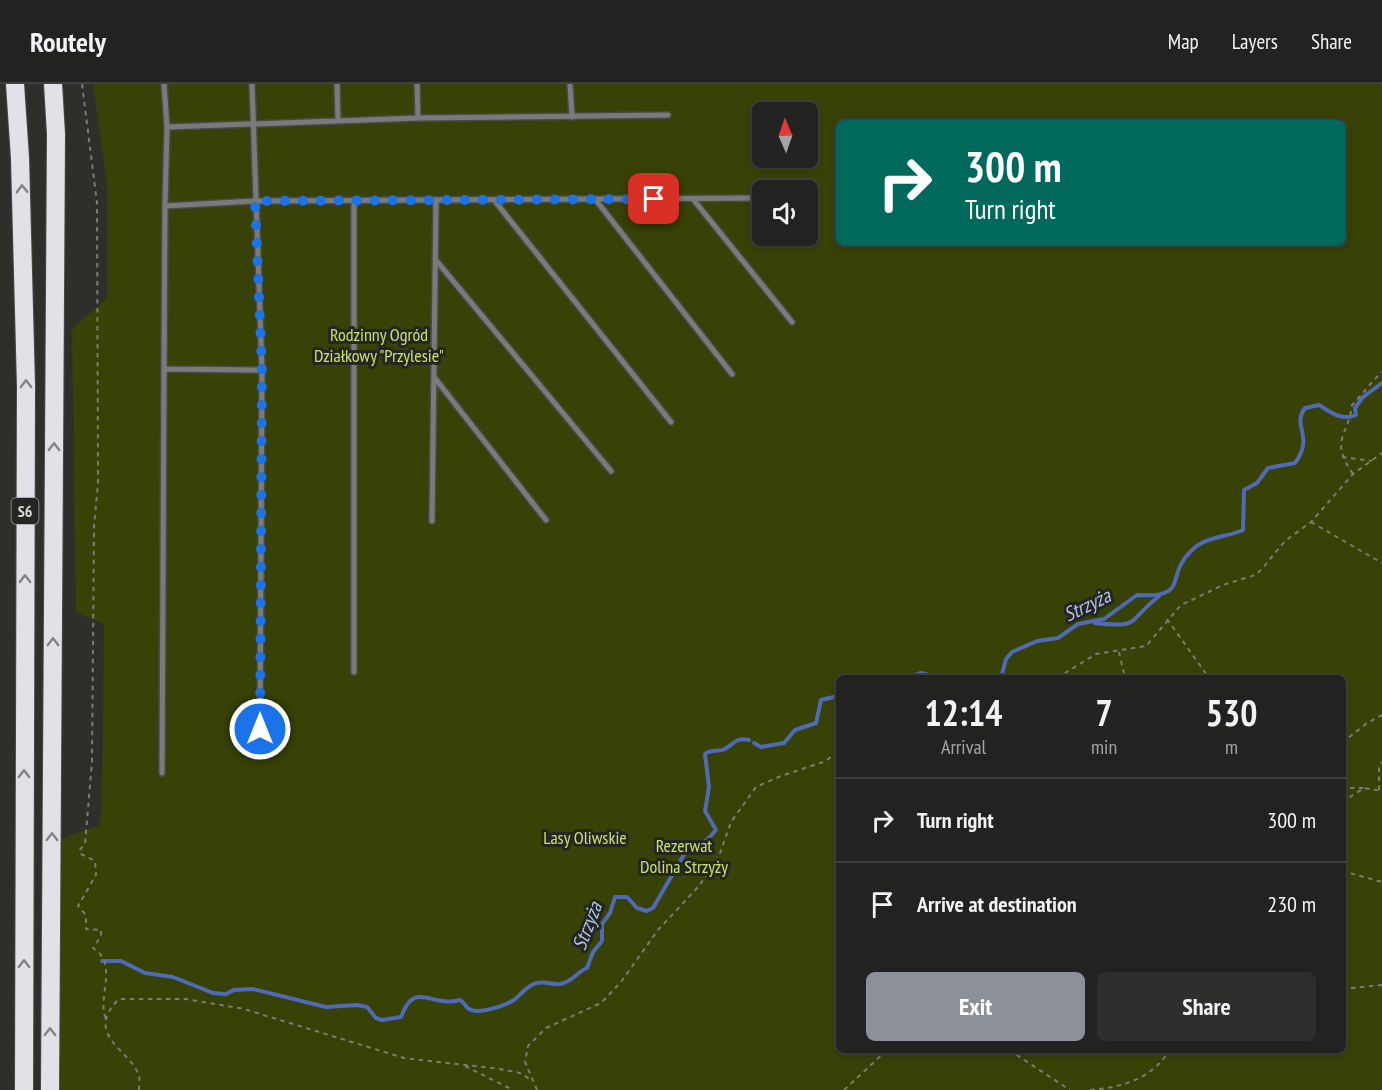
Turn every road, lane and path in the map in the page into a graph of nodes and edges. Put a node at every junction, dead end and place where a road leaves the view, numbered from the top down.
1 (15, 84) edge
2 (53, 84) edge
3 (82, 84) edge
4 (164, 84) edge
5 (252, 84) edge
6 (337, 84) edge
7 (417, 84) edge
8 (570, 84) edge
9 (668, 115) dead end
10 (572, 117) junction
11 (418, 118) junction
12 (338, 121) junction
13 (253, 122) junction
14 (167, 127) junction
15 (752, 198) edge
16 (595, 199) junction
17 (693, 199) junction
18 (436, 200) junction
19 (494, 200) junction
20 (255, 201) junction
21 (354, 201) junction
22 (165, 206) junction
23 (435, 259) junction
24 (792, 322) dead end
25 (164, 369) junction
26 (262, 370) junction
27 (1382, 372) edge
28 (732, 374) dead end
29 (434, 377) junction
30 (671, 422) dead end
31 (1382, 453) edge
32 (1341, 457) junction
33 (1372, 461) junction
34 (611, 471) dead end
35 (1353, 474) junction
36 (546, 520) dead end
37 (432, 521) dead end
38 (1311, 522) junction
39 (1382, 563) edge
40 (1167, 619) junction
41 (1119, 651) junction
42 (354, 672) dead end
43 (1062, 675) edge
44 (1124, 675) edge
45 (1207, 675) edge
46 (1382, 715) edge
47 (260, 729) dead end
48 (1346, 740) edge
49 (836, 753) edge
50 (1382, 762) edge
51 (162, 773) dead end
52 (1346, 786) edge
53 (1364, 788) junction
54 (1381, 791) edge
55 (1346, 799) edge
56 (1346, 872) edge
57 (1382, 882) edge
58 (1382, 985) edge
59 (1346, 989) edge
60 (107, 1021) junction
61 (884, 1053) edge
62 (1014, 1053) edge
63 (1168, 1053) edge
64 (462, 1065) junction
65 (533, 1081) junction
66 (24, 1090) edge
67 (50, 1090) edge
68 (139, 1090) edge
69 (513, 1090) edge
70 (537, 1090) edge
71 (844, 1090) edge
72 (1070, 1090) edge
73 (1090, 1090) edge
74 (1102, 1090) edge

66 -> 1 highway, S6
67 -> 2 highway
3 - 60 path
4 - 14 lane
5 - 13 lane
6 - 12 lane
7 - 11 lane
8 - 10 lane
9 - 10 lane
10 - 11 lane
11 - 12 lane
12 - 13 lane
13 - 14 lane
13 - 20 lane
14 - 22 lane
15 - 17 lane
16 - 17 lane
16 - 19 lane
16 - 28 lane
17 - 24 lane
18 - 19 lane
18 - 21 lane
18 - 23 lane
19 - 30 lane
20 - 21 lane
20 - 22 lane
20 - 26 lane
21 - 42 lane
22 - 25 lane
23 - 29 lane
23 - 34 lane
25 - 26 lane
25 - 51 lane
26 - 47 lane
27 - 32 path
29 - 36 lane
29 - 37 lane
31 - 33 path
32 - 33 path
32 - 35 path
33 - 35 path
35 - 38 path
38 - 39 path
38 - 40 path
40 - 41 path
40 - 45 path
41 - 43 path
41 - 44 path
46 - 48 path
49 - 65 path
50 - 54 path
52 - 53 path
53 - 54 path
53 - 55 path
56 - 57 path
58 - 59 path
60 - 64 path
60 - 68 path
61 - 71 path
62 - 72 path
63 - 74 path
64 - 65 path
64 - 69 path
65 - 70 path
73 - 74 path

